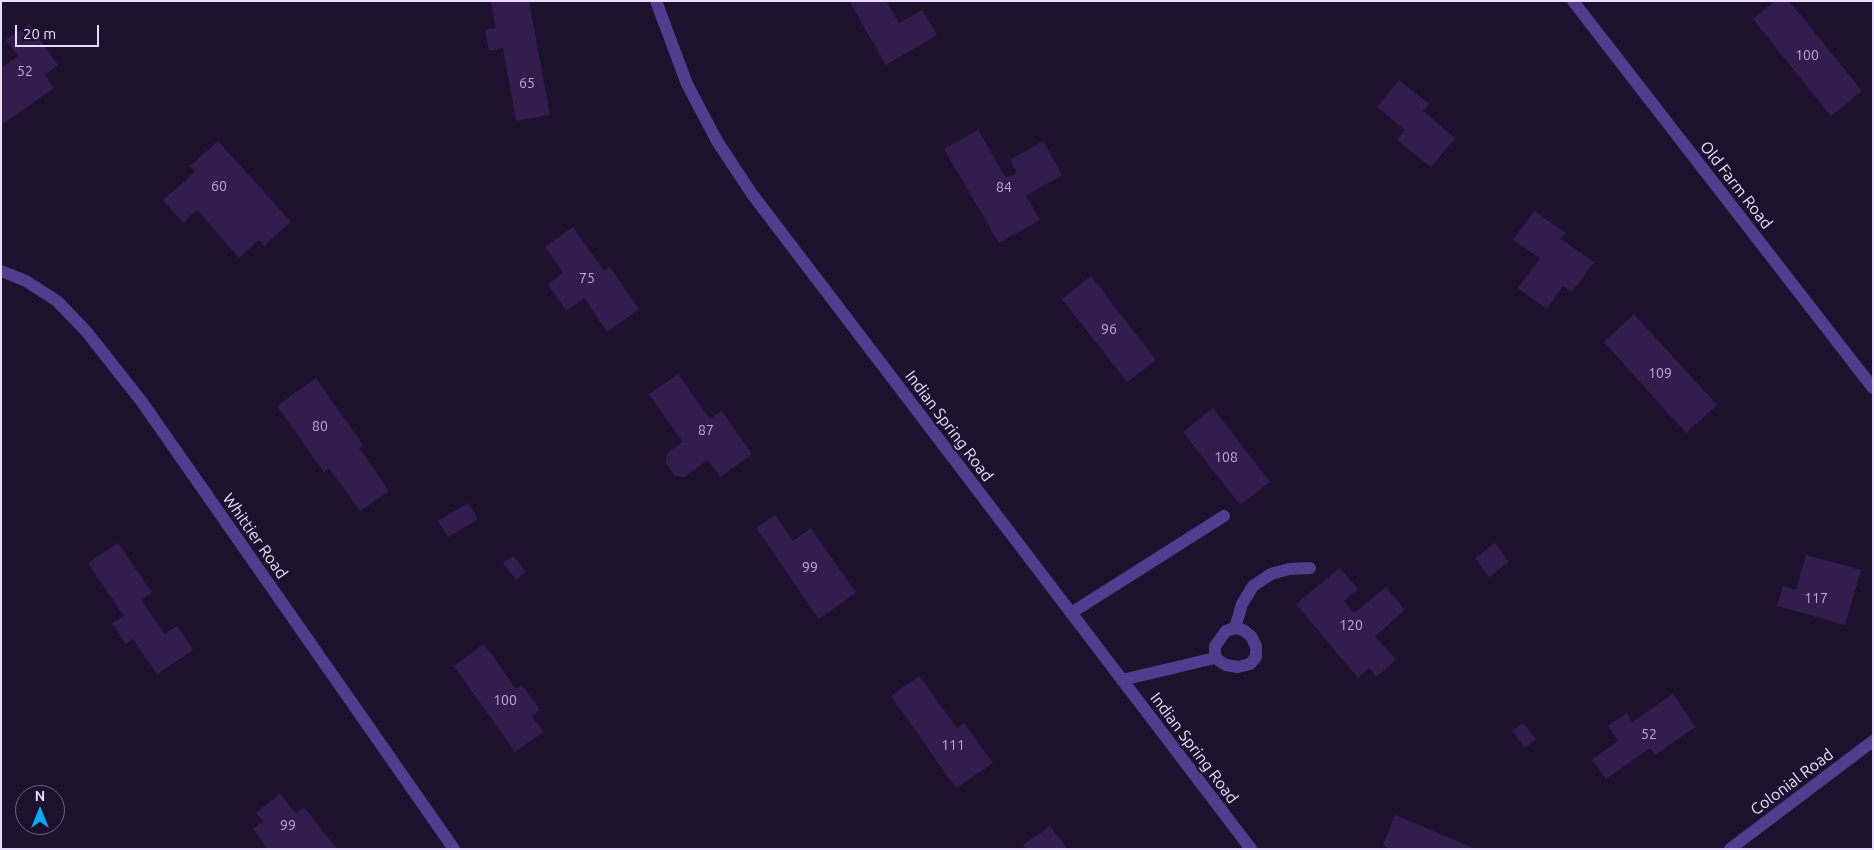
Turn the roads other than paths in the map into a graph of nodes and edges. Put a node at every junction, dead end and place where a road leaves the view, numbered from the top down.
1 (656, 1) edge
2 (1573, 1) edge
3 (1, 271) edge
4 (1873, 388) edge
5 (1224, 516) dead end
6 (1310, 568) dead end
7 (1071, 613) junction
8 (1234, 628) junction
9 (1216, 658) junction
10 (1122, 680) junction
11 (1873, 741) edge
12 (454, 849) edge
13 (1250, 849) edge
14 (1730, 849) edge

1 - 7 street, Indian Spring Road
2 - 4 street, Old Farm Road
3 - 12 street, Whittier Road
5 - 7 street
6 - 8 street
7 - 10 street, Indian Spring Road
8 - 9 street
8 - 9 street
9 - 10 street
10 - 13 street, Indian Spring Road
11 - 14 street, Colonial Road

